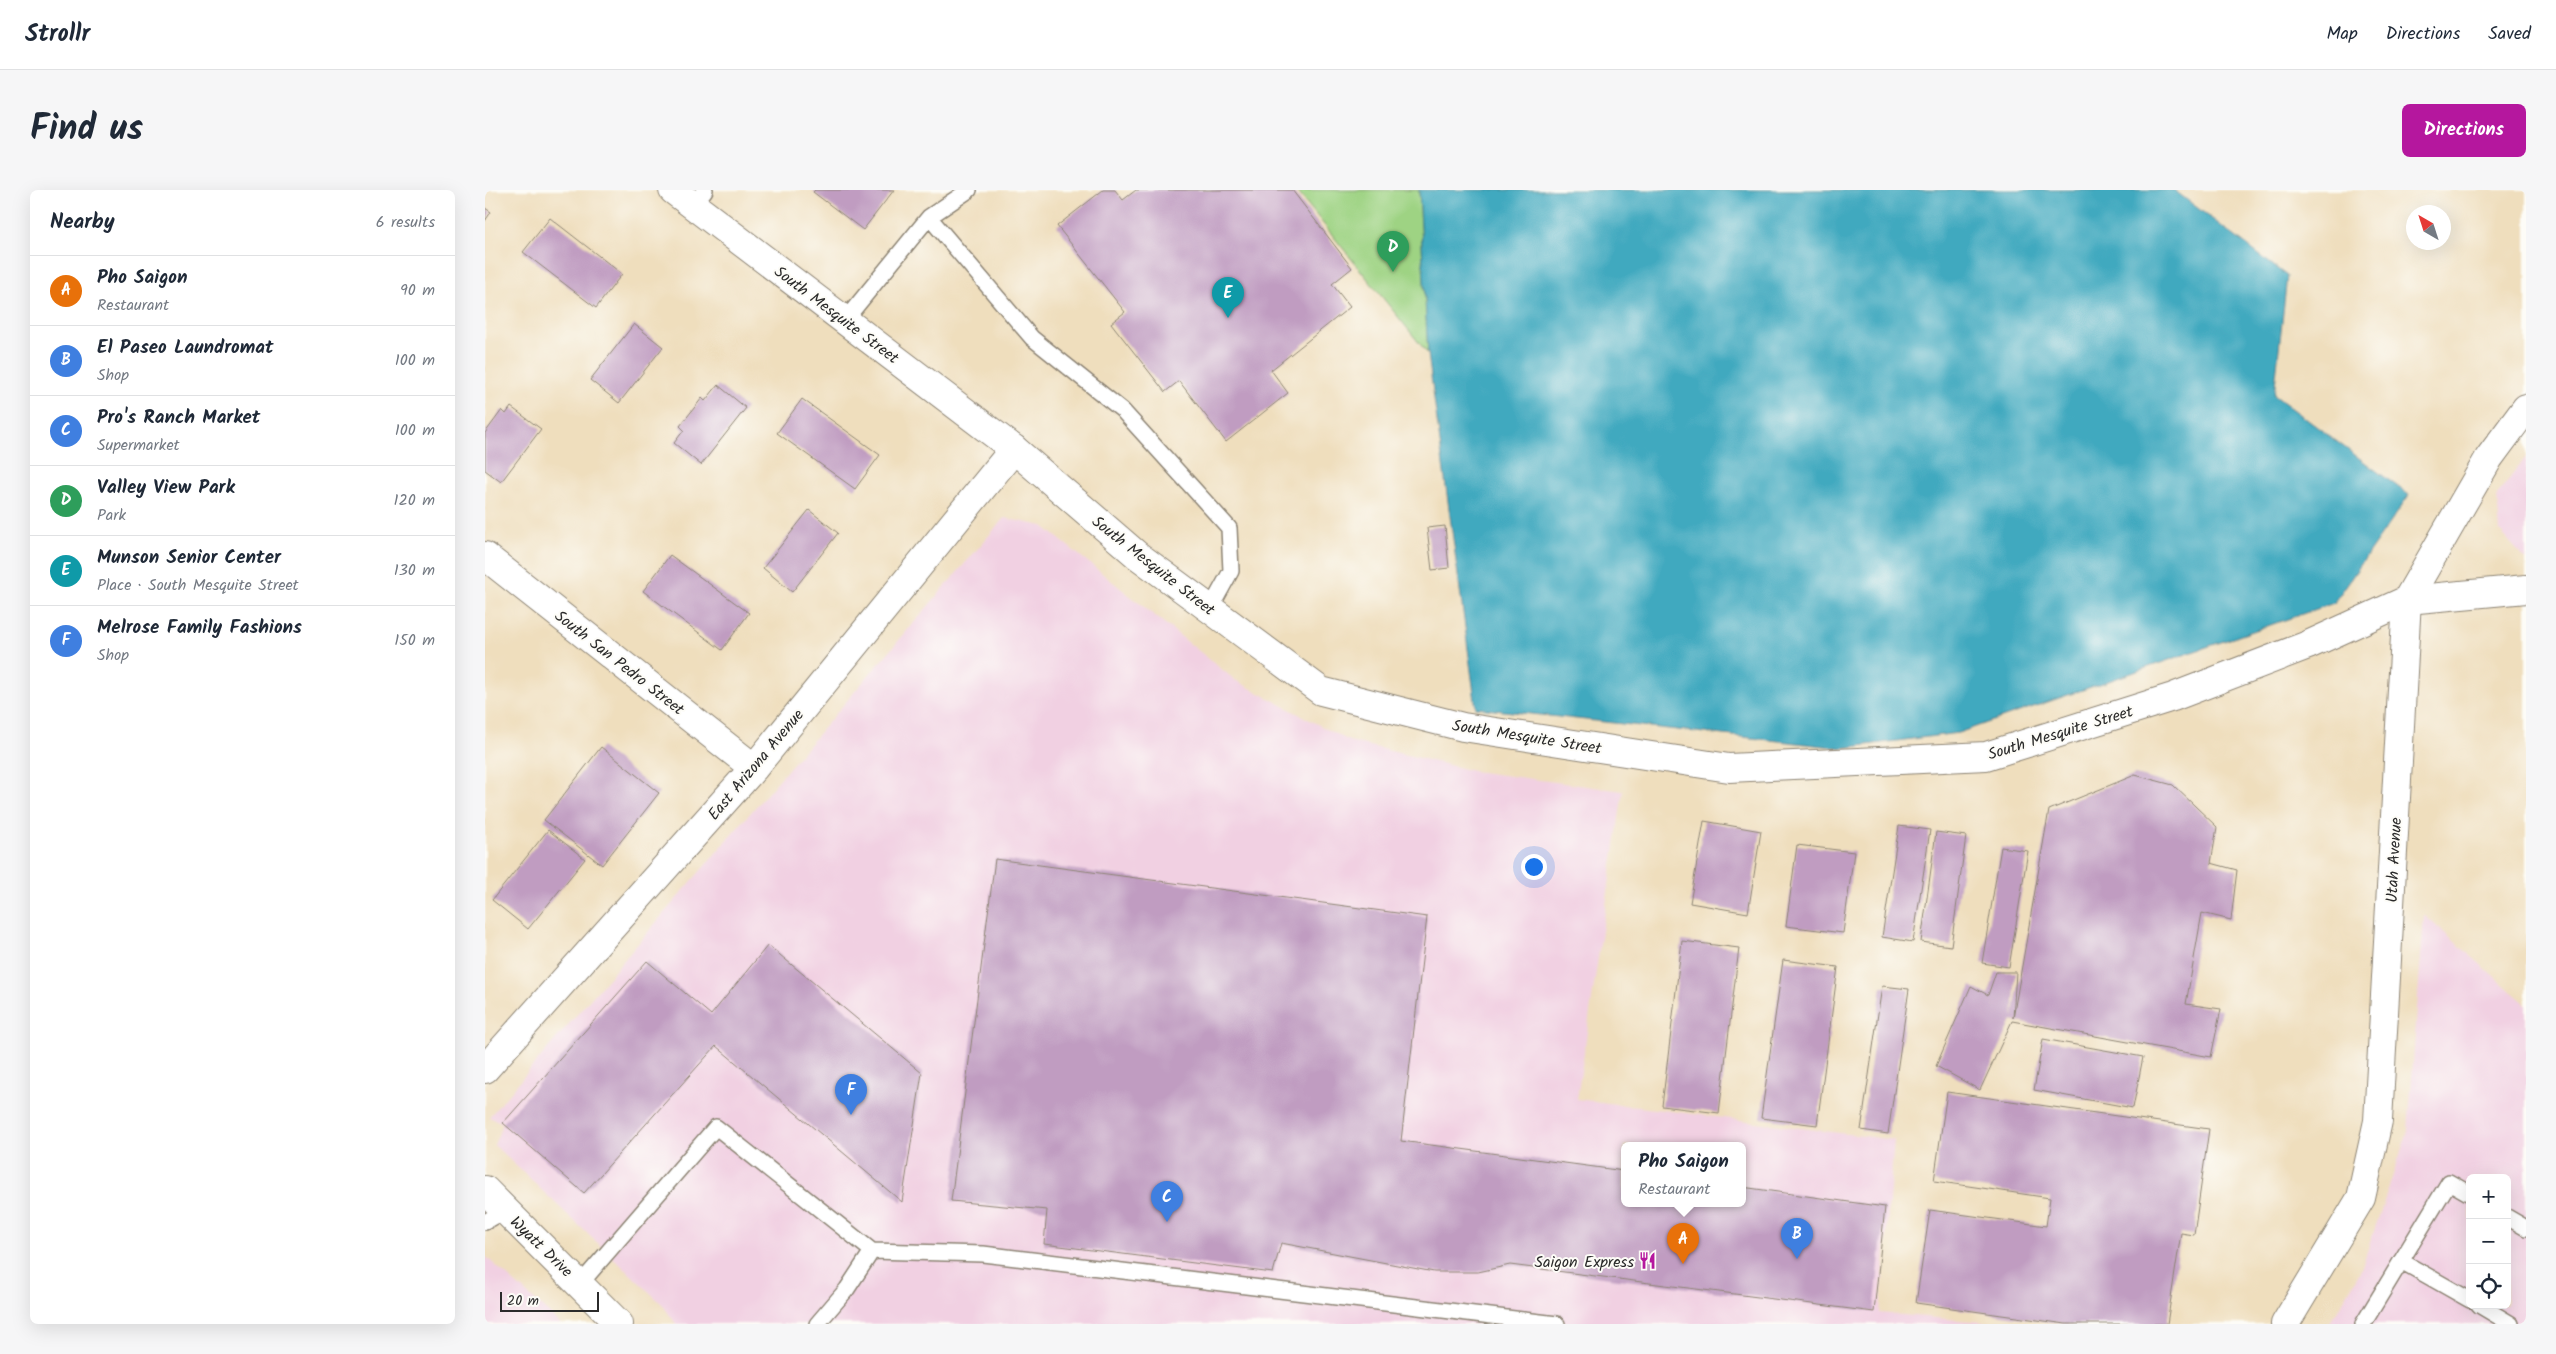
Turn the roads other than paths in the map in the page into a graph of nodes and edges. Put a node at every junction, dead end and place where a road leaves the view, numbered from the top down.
1 (969, 190) edge
2 (690, 195) edge
3 (929, 218) junction
4 (845, 320) junction
5 (2526, 408) edge
6 (1014, 449) junction
7 (485, 556) edge
8 (2526, 589) edge
9 (2407, 600) junction
10 (1210, 609) junction
11 (754, 768) junction
12 (485, 1069) edge
13 (485, 1190) edge
14 (2466, 1192) edge
15 (495, 1216) edge
16 (2511, 1219) edge
17 (2526, 1228) edge
18 (872, 1250) junction
19 (2401, 1261) junction
20 (581, 1283) junction
21 (2466, 1298) edge
22 (2486, 1309) edge
23 (619, 1324) edge
24 (817, 1324) edge
25 (1557, 1324) edge
26 (2285, 1324) edge
27 (2363, 1324) edge
28 (2511, 1324) edge

1 - 3 lane
2 - 4 street, South Mesquite Street
3 - 4 lane
3 - 10 lane
4 - 6 street, South Mesquite Street
5 - 9 street, Utah Avenue
6 - 10 street, South Mesquite Street
6 - 11 street, East Arizona Avenue
7 - 11 street, South San Pedro Street
8 - 9 street, South Mesquite Street
9 - 10 street, South Mesquite Street
9 - 26 street, Utah Avenue
11 - 12 street, East Arizona Avenue
13 - 15 street, Wyatt Drive
14 - 19 lane
15 - 20 street, Wyatt Drive
16 - 17 lane
18 - 20 lane
18 - 24 lane
18 - 25 lane
19 - 21 lane
19 - 27 lane
20 - 23 street, Wyatt Drive
22 - 28 lane

